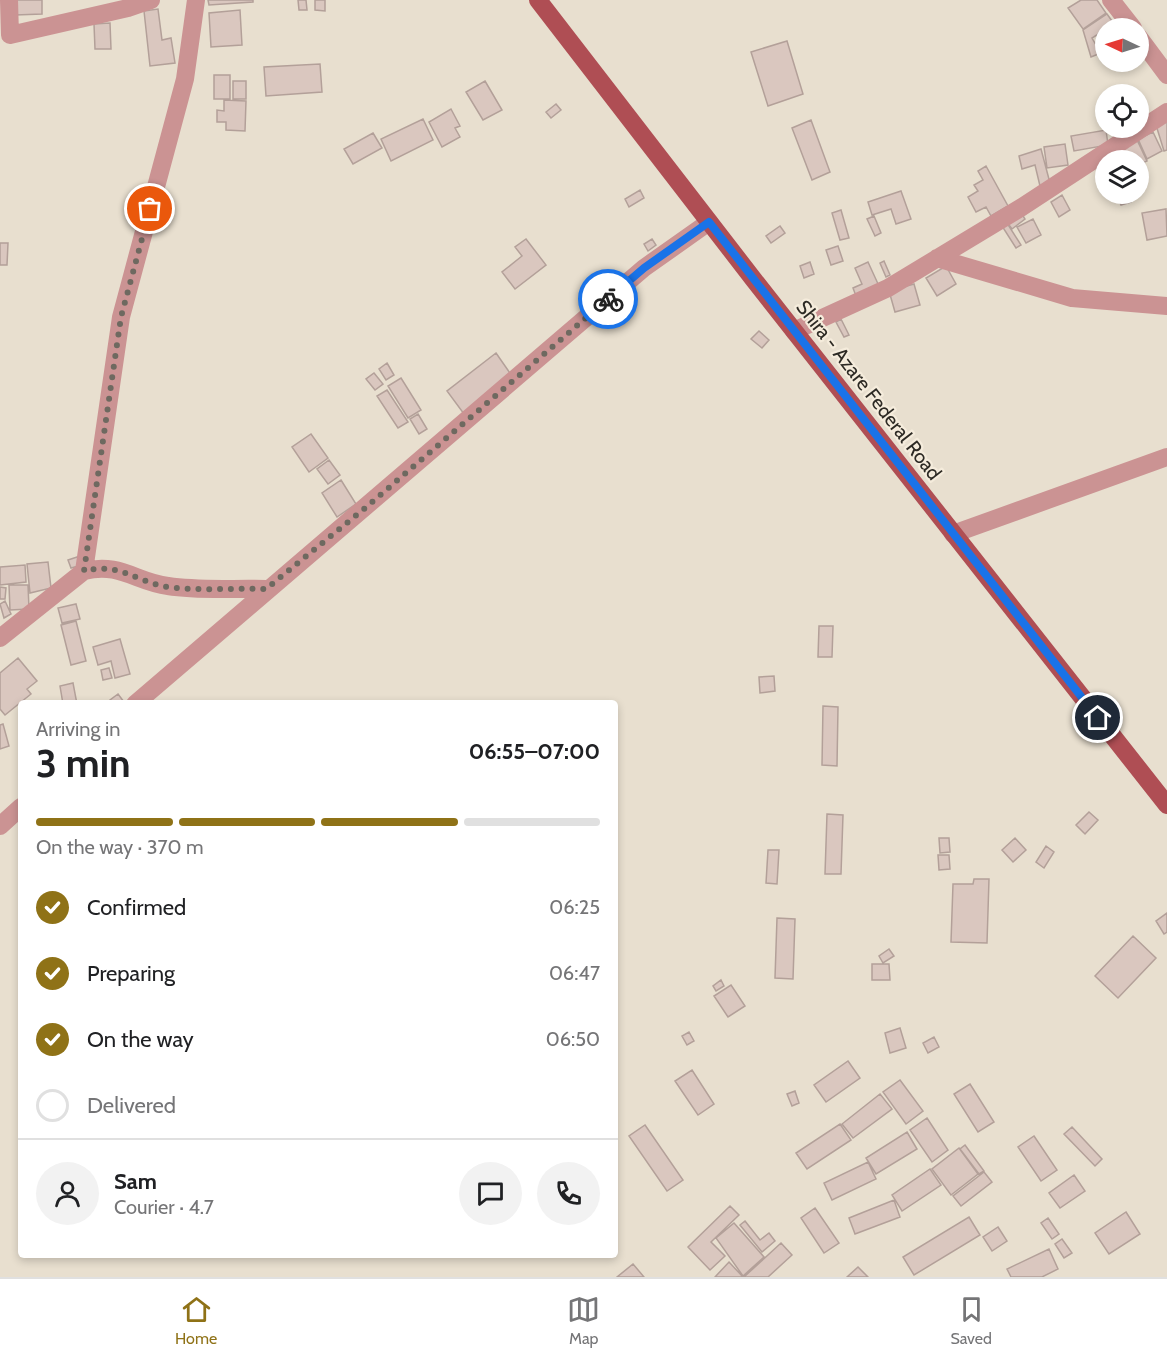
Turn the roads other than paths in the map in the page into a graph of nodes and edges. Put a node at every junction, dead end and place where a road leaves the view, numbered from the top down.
1 (9, 0) edge
2 (152, 0) edge
3 (196, 0) edge
4 (538, 0) edge
5 (1112, 0) edge
6 (1126, 18) edge
7 (1149, 51) edge
8 (1167, 75) edge
9 (1167, 112) edge
10 (709, 222) junction
11 (937, 258) junction
12 (1167, 306) edge
13 (794, 331) junction
14 (1167, 457) edge
15 (953, 534) junction
16 (84, 571) junction
17 (266, 589) junction
18 (0, 638) edge
19 (140, 700) edge
20 (1167, 805) edge
21 (18, 810) edge
22 (0, 826) edge

1 - 2 street
3 - 16 street
4 - 10 main road, Shira - Azare Federal Road
5 - 6 street
7 - 8 street
9 - 11 street
10 - 13 main road, Shira - Azare Federal Road
10 - 17 street
11 - 12 street
11 - 13 street
13 - 15 main road, Shira - Azare Federal Road
14 - 15 street
15 - 20 main road, Shira - Azare Federal Road
16 - 17 street
16 - 18 street
17 - 19 street
21 - 22 street

